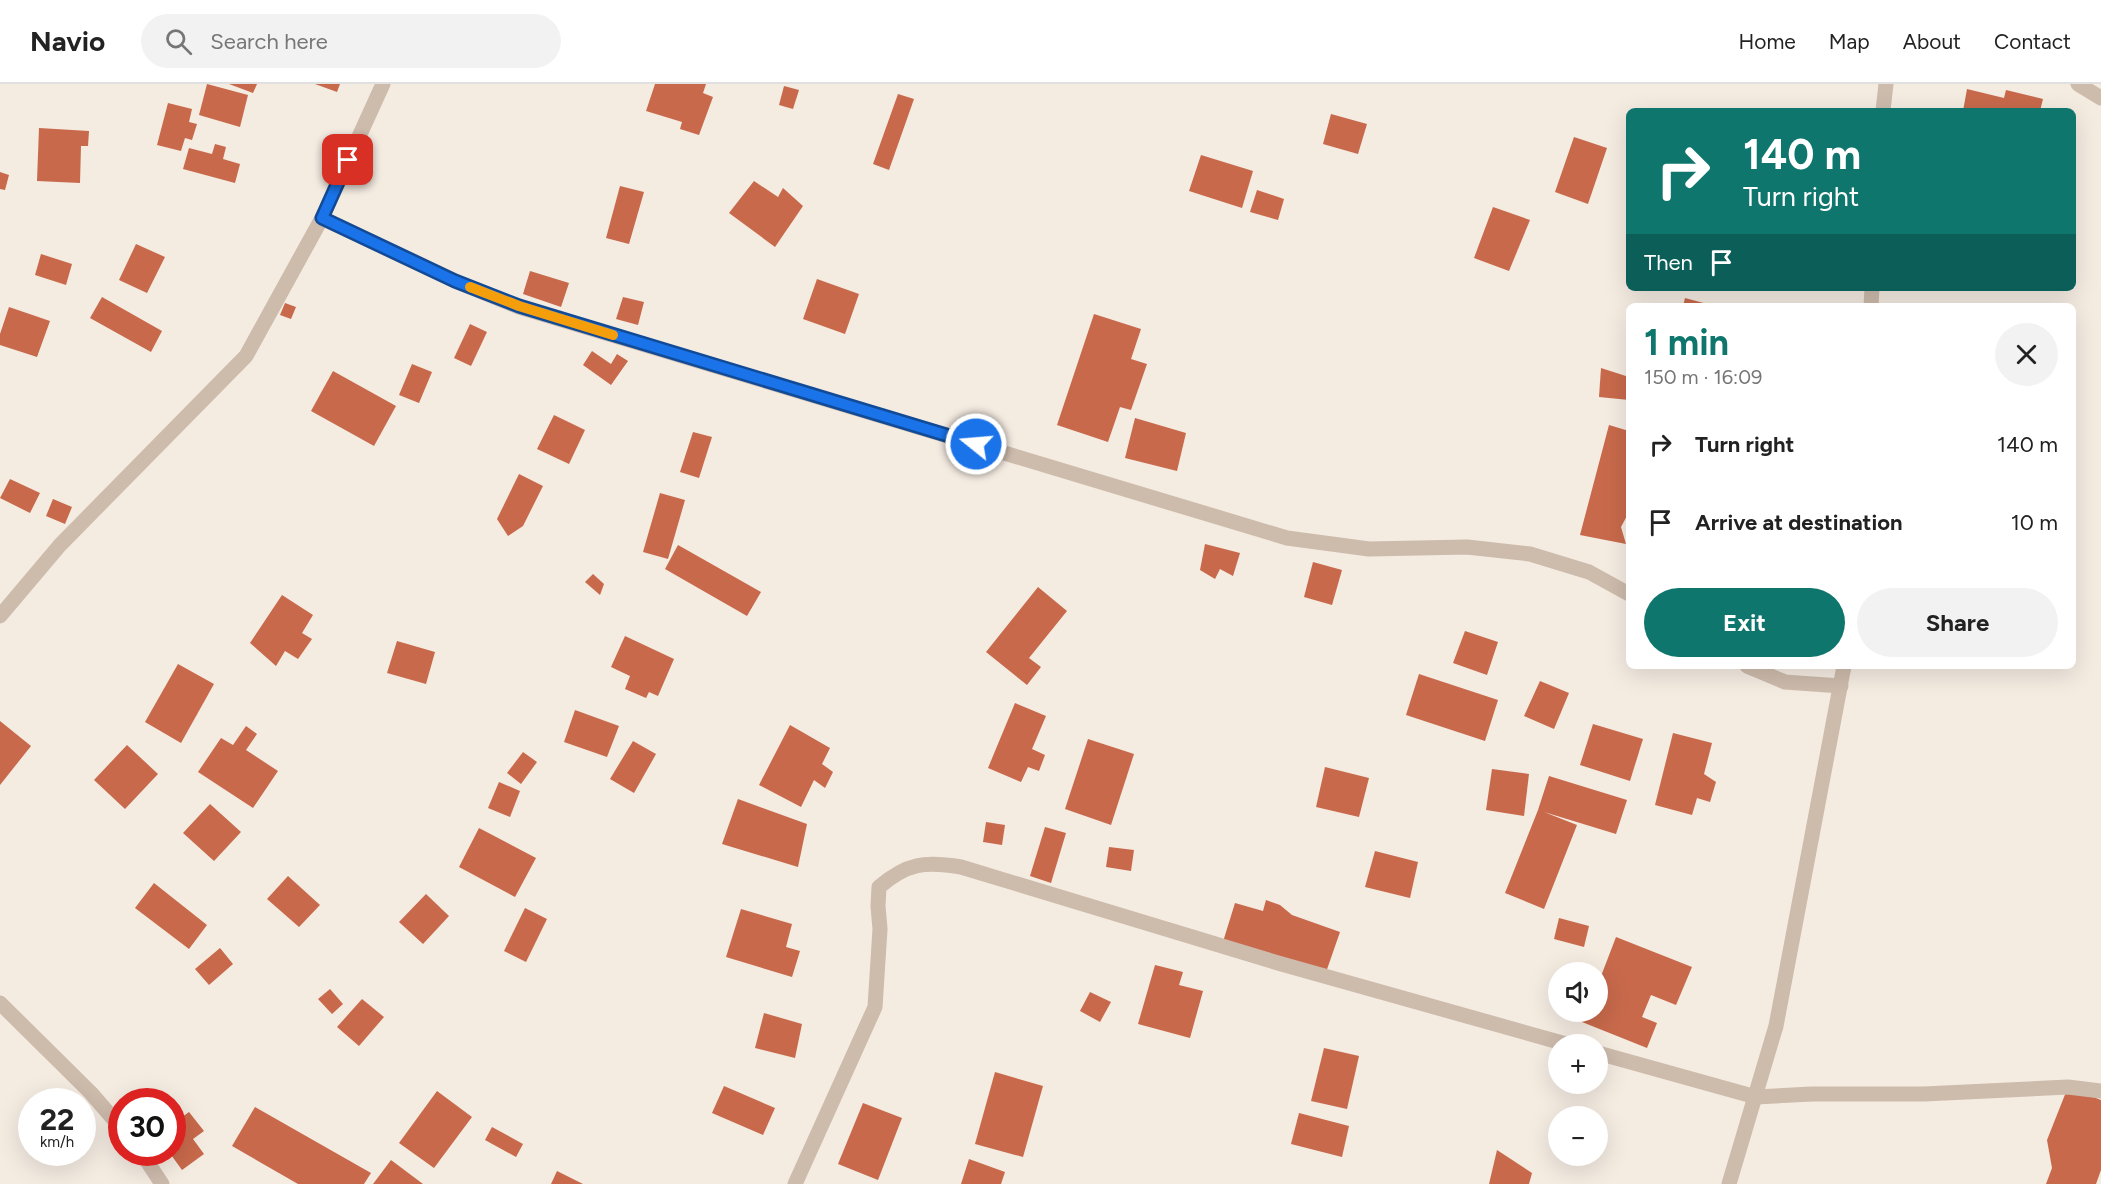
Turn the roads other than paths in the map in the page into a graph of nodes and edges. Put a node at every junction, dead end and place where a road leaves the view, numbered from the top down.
1 (383, 84) edge
2 (1886, 84) edge
3 (2078, 84) edge
4 (2101, 98) edge
5 (1883, 108) edge
6 (322, 218) junction
7 (1626, 592) edge
8 (0, 616) edge
9 (1754, 669) edge
10 (1844, 669) edge
11 (1842, 686) junction
12 (0, 1003) edge
13 (1548, 1039) edge
14 (1608, 1056) edge
15 (2101, 1092) edge
16 (1756, 1097) junction
17 (108, 1113) edge
18 (150, 1166) edge
19 (162, 1184) edge
20 (795, 1184) edge
21 (1729, 1184) edge

1 - 6 street
2 - 5 street
3 - 4 street
6 - 7 street
6 - 8 street
9 - 11 street
10 - 11 street
11 - 16 street
12 - 17 street
13 - 20 street
14 - 16 street
15 - 16 street
16 - 21 street
18 - 19 street

